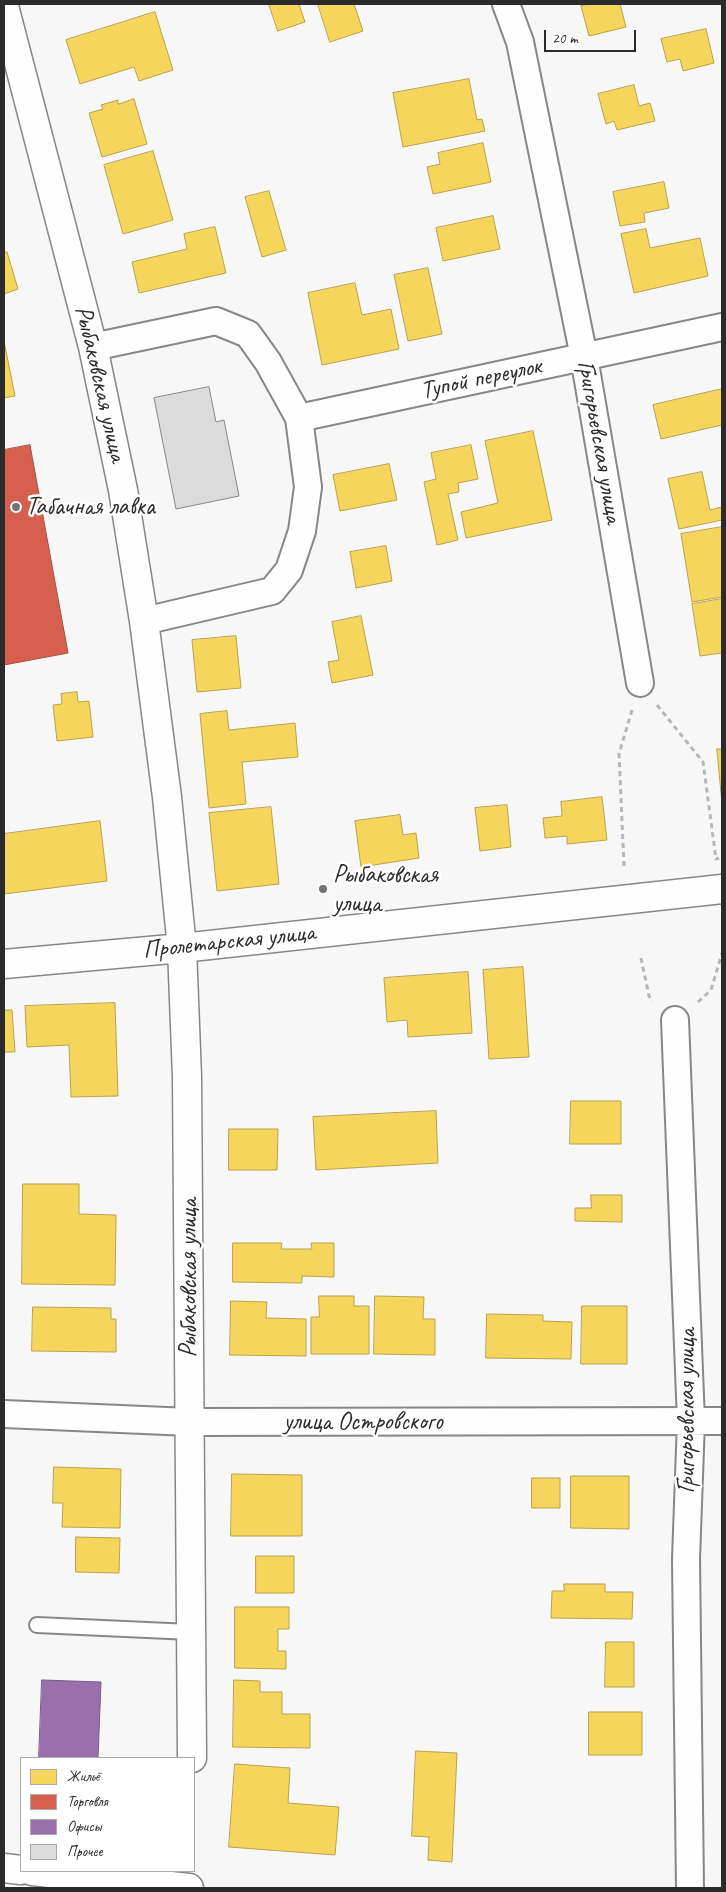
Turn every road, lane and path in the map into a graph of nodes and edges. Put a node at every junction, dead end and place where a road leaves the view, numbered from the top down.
1 (506, 4) edge
2 (10, 9) edge
3 (722, 327) edge
4 (93, 347) junction
5 (584, 357) junction
6 (299, 418) junction
7 (144, 621) junction
8 (640, 683) junction
9 (722, 858) edge
10 (624, 866) dead end
11 (722, 889) edge
12 (182, 948) junction
13 (722, 953) edge
14 (641, 958) dead end
15 (4, 964) edge
16 (675, 1020) junction
17 (4, 1414) edge
18 (691, 1421) junction
19 (722, 1421) edge
20 (190, 1422) junction
21 (37, 1625) dead end
22 (191, 1632) junction
23 (192, 1757) edge
24 (4, 1868) edge
25 (20, 1870) edge
26 (41, 1872) edge
27 (188, 1872) edge
28 (188, 1888) edge
29 (690, 1888) edge

1 - 5 street, Григорьевская улица
2 - 4 main road, Рыбаковская улица
3 - 5 street, Тупой переулок
4 - 6 street
4 - 7 main road, Рыбаковская улица
5 - 6 street, Тупой переулок
5 - 8 street, Григорьевская улица
6 - 7 street
7 - 12 main road, Рыбаковская улица
8 - 9 path
8 - 10 path
11 - 12 main road, Пролетарская улица
12 - 15 main road, Пролетарская улица
12 - 20 main road, Рыбаковская улица
13 - 16 path
14 - 16 path
16 - 18 street, Григорьевская улица
17 - 20 street, улица Островского
18 - 19 street, улица Островского
18 - 20 street, улица Островского
18 - 29 street, Григорьевская улица
20 - 22 main road, Рыбаковская улица
21 - 22 lane
22 - 23 main road, Рыбаковская улица
24 - 25 main road
26 - 28 main road
27 - 28 main road

